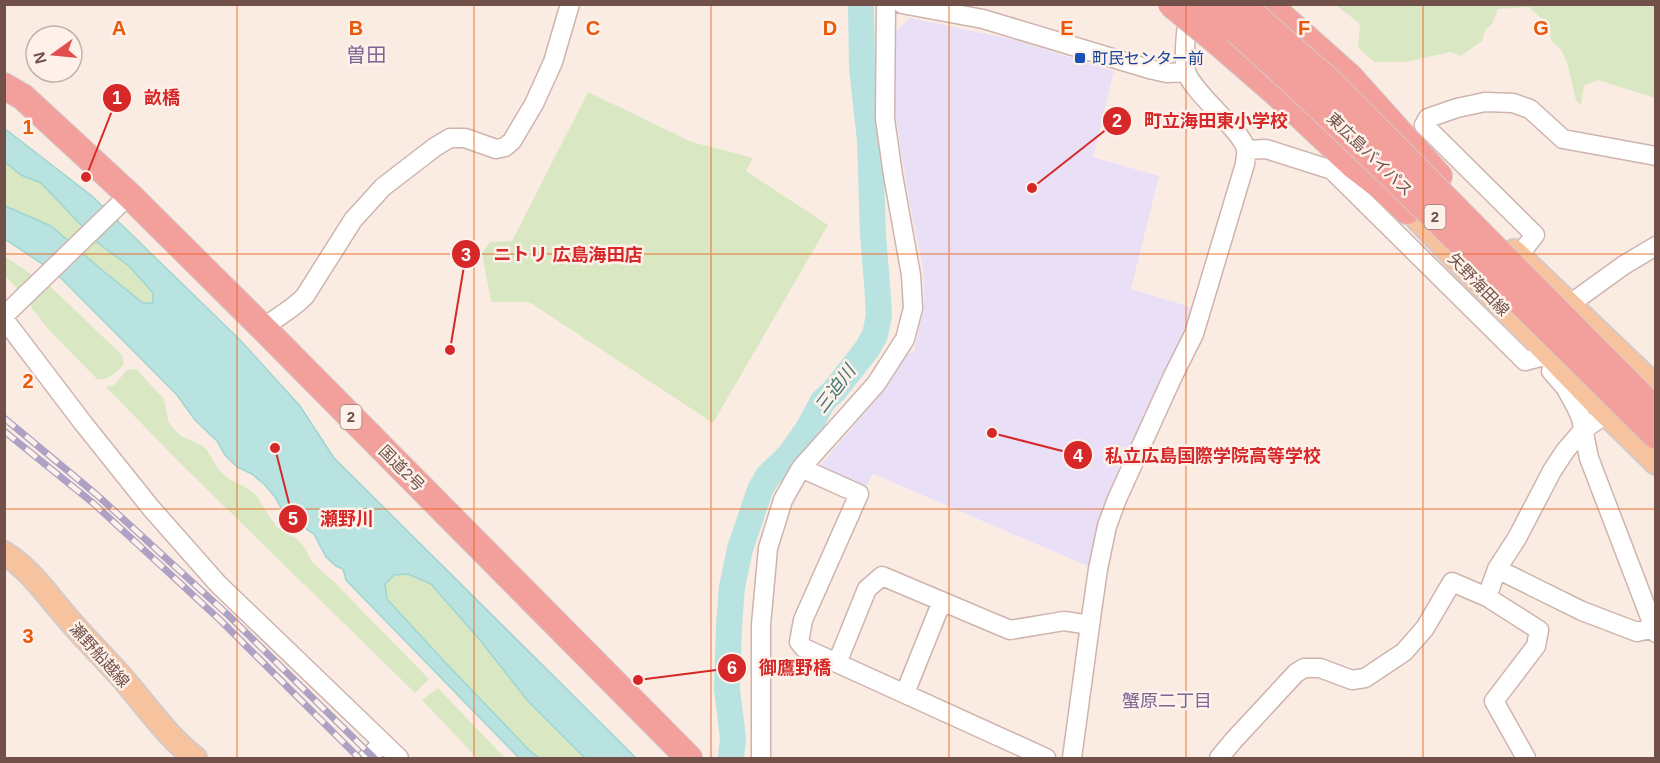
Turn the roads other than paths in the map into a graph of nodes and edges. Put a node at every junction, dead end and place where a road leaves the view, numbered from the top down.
1 (570, 4) edge
2 (886, 4) edge
3 (902, 4) edge
4 (1171, 4) edge
5 (1190, 4) edge
6 (1198, 4) edge
7 (1207, 4) edge
8 (1241, 4) edge
9 (1246, 4) edge
10 (1268, 4) edge
11 (1186, 72) junction
12 (4, 86) edge
13 (1246, 150) junction
14 (1656, 156) edge
15 (1455, 195) junction
16 (121, 203) junction
17 (1407, 211) junction
18 (1656, 246) edge
19 (1519, 255) junction
20 (1570, 304) junction
21 (4, 317) edge
22 (264, 328) junction
23 (1548, 355) junction
24 (1654, 381) edge
25 (1656, 411) edge
26 (1606, 414) junction
27 (1583, 430) junction
28 (1656, 436) edge
29 (1656, 463) edge
30 (801, 468) junction
31 (4, 553) edge
32 (1497, 569) junction
33 (1487, 597) junction
34 (942, 601) junction
35 (1090, 625) junction
36 (1654, 631) edge
37 (837, 663) junction
38 (905, 693) junction
39 (383, 743) junction
40 (195, 759) edge
41 (367, 759) edge
42 (399, 759) edge
43 (689, 759) edge
44 (761, 759) edge
45 (1046, 759) edge
46 (1072, 759) edge
47 (1220, 759) edge
48 (1526, 759) edge

1 - 22 street
2 - 30 street
3 - 11 street
4 - 17 highway, bridge
5 - 11 street
6 - 17 main road, 矢野海田線
7 - 28 highway, 東広島バイパス / 2, bridge
8 - 25 highway, 東広島バイパス / 2, bridge
9 - 15 main road
10 - 15 highway
11 - 13 street
12 - 16 highway, 国道2号 / 2
13 - 23 street
13 - 35 street
14 - 19 street
15 - 19 main road
16 - 21 street
16 - 22 highway, 国道2号 / 2
17 - 23 main road, 矢野海田線
18 - 20 street
19 - 20 main road
20 - 23 street
20 - 24 main road
21 - 39 street
22 - 43 highway, 国道2号 / 2
23 - 26 main road, 矢野海田線
23 - 27 street
26 - 27 street
26 - 29 main road, 矢野海田線
27 - 32 street
27 - 36 street
30 - 37 street
30 - 44 street
31 - 40 main road, 瀬野船越線
32 - 33 street
32 - 36 street
33 - 47 street
33 - 48 street
34 - 35 street
34 - 37 street
34 - 38 street
35 - 46 street
37 - 38 street
38 - 45 street
39 - 41 street
39 - 42 street

